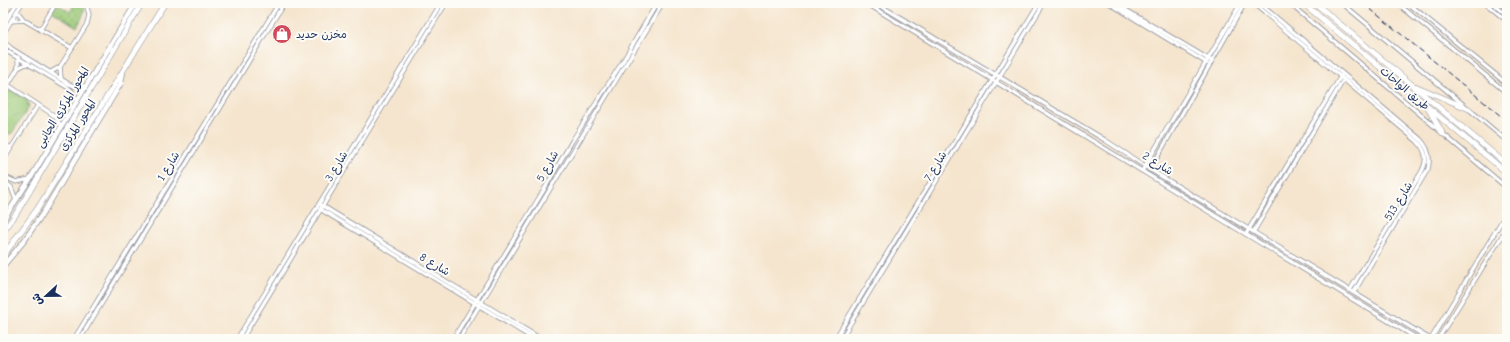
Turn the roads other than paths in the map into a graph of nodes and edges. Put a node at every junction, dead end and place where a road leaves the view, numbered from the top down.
1 (17, 3) edge
2 (22, 3) edge
3 (56, 3) edge
4 (86, 3) edge
5 (135, 3) edge
6 (142, 3) edge
7 (165, 3) edge
8 (279, 3) edge
9 (284, 3) edge
10 (441, 3) edge
11 (446, 3) edge
12 (657, 3) edge
13 (663, 3) edge
14 (866, 3) edge
15 (876, 3) edge
16 (1039, 3) edge
17 (1044, 3) edge
18 (1109, 3) edge
19 (1114, 3) edge
20 (1240, 3) edge
21 (1245, 3) edge
22 (1253, 3) edge
23 (1258, 3) edge
24 (1289, 3) edge
25 (1315, 3) edge
26 (1342, 3) edge
27 (1397, 3) edge
28 (1408, 3) edge
29 (1485, 3) edge
30 (1492, 3) edge
31 (1306, 4) edge
32 (3, 8) edge
33 (15, 10) junction
34 (1507, 15) edge
35 (10, 19) junction
36 (24, 20) junction
37 (1142, 21) junction
38 (1507, 21) edge
39 (3, 26) edge
40 (40, 30) junction
41 (1228, 30) junction
42 (3, 34) edge
43 (3, 42) edge
44 (72, 48) junction
45 (109, 48) junction
46 (3, 49) edge
47 (114, 51) junction
48 (18, 57) junction
49 (1208, 61) junction
50 (28, 63) junction
51 (1212, 63) junction
52 (60, 67) junction
53 (18, 68) junction
54 (51, 72) junction
55 (123, 72) junction
56 (994, 75) junction
57 (999, 77) junction
58 (1343, 77) junction
59 (61, 78) junction
60 (991, 80) junction
61 (1502, 80) junction
62 (996, 82) junction
63 (1409, 83) junction
64 (1507, 84) edge
65 (8, 85) junction
66 (1498, 85) junction
67 (86, 86) junction
68 (3, 93) edge
69 (1507, 93) edge
70 (77, 100) junction
71 (38, 105) junction
72 (1427, 106) junction
73 (1469, 109) junction
74 (1177, 113) junction
75 (52, 114) junction
76 (68, 116) junction
77 (1182, 116) junction
78 (61, 126) junction
79 (580, 128) junction
80 (586, 131) junction
81 (1443, 134) junction
82 (1106, 141) junction
83 (1507, 141) edge
84 (3, 143) edge
85 (1103, 147) junction
86 (11, 148) junction
87 (3, 161) edge
88 (1507, 165) edge
89 (1146, 167) junction
90 (1151, 170) junction
91 (1142, 171) junction
92 (1147, 174) junction
93 (1507, 174) edge
94 (3, 176) edge
95 (30, 179) junction
96 (3, 181) edge
97 (1507, 188) edge
98 (16, 201) junction
99 (320, 207) junction
100 (1507, 212) edge
101 (3, 220) edge
102 (1507, 228) edge
103 (1249, 229) junction
104 (1254, 231) junction
105 (3, 232) edge
106 (1246, 234) junction
107 (3, 256) edge
108 (3, 266) edge
109 (275, 282) junction
110 (1351, 290) junction
111 (1345, 295) junction
112 (476, 302) junction
113 (480, 304) junction
114 (74, 339) edge
115 (80, 339) edge
116 (237, 339) edge
117 (242, 339) edge
118 (453, 339) edge
119 (460, 339) edge
120 (534, 339) edge
121 (541, 339) edge
122 (835, 339) edge
123 (840, 339) edge
124 (1418, 339) edge
125 (1430, 339) edge
126 (1438, 339) edge

1 - 33 street
2 - 33 street
3 - 40 street
4 - 44 street
5 - 45 main road, المحور المركزى الجانبى
6 - 47 highway, المحور المركزى
7 - 55 highway, المحور المركزى
8 - 114 street, شارع 1
9 - 115 street, شارع 1
10 - 99 street, شارع 3
11 - 99 street, شارع 3
12 - 79 street, شارع 5
13 - 80 street, شارع 5
14 - 60 street, شارع 2
15 - 56 street, شارع 2
16 - 56 street, شارع 7
17 - 57 street, شارع 7
18 - 37 street
19 - 37 street
20 - 41 street
21 - 41 street
22 - 58 street
23 - 58 street
24 - 81 street, طريق الواحات
25 - 63 highway, طريق الواحات
26 - 73 street
27 - 66 street
28 - 61 street
29 - 38 street
30 - 34 street
31 - 72 highway, طريق الواحات
32 - 33 street
32 - 35 street
33 - 35 street
33 - 36 street
35 - 36 street
35 - 39 street
35 - 42 street
36 - 40 street
37 - 49 street
40 - 44 street
41 - 49 street
41 - 51 street
43 - 54 street
44 - 52 street
45 - 47 highway
45 - 67 main road, المحور المركزى الجانبى
46 - 48 street
47 - 105 highway, المحور المركزى
48 - 50 street
48 - 53 street
49 - 51 street
49 - 74 street
50 - 53 street
50 - 70 street
51 - 77 street
52 - 54 street
52 - 59 street
53 - 65 street
54 - 59 street
55 - 107 highway, المحور المركزى
55 - 108 main road
56 - 57 street, شارع 2
56 - 60 street, شارع 7
57 - 62 street, شارع 7
57 - 82 street, شارع 2
58 - 103 street
58 - 104 street
58 - 110 street, شارع 513
59 - 67 street
60 - 62 street, شارع 2
60 - 122 street, شارع 7
61 - 64 street
61 - 66 street
62 - 85 street, شارع 2
62 - 123 street, شارع 7
63 - 73 highway
63 - 88 highway, طريق الواحات
65 - 68 street
65 - 71 street
66 - 69 street
67 - 70 main road, المحور المركزى الجانبى
70 - 76 main road, المحور المركزى الجانبى
71 - 75 street
71 - 86 street
72 - 81 highway
72 - 93 highway, طريق الواحات
73 - 83 street
74 - 77 street
74 - 89 street
75 - 76 street
75 - 78 street
76 - 78 main road, المحور المركزى الجانبى
77 - 90 street
78 - 95 main road, المحور المركزى الجانبى
79 - 80 street
79 - 112 street, شارع 5
80 - 113 street, شارع 5
81 - 97 street, طريق الواحات
82 - 85 street
82 - 89 street, شارع 2
84 - 86 street
85 - 91 street, شارع 2
86 - 87 street
89 - 90 street, شارع 2
89 - 91 street
90 - 92 street
90 - 103 street, شارع 2
91 - 92 street, شارع 2
92 - 106 street, شارع 2
94 - 95 street
95 - 98 main road, المحور المركزى الجانبى
96 - 98 street
98 - 101 main road, المحور المركزى الجانبى
99 - 109 street, شارع 3
99 - 112 street, شارع 8
100 - 125 street
102 - 126 street
103 - 104 street, شارع 2
103 - 106 street
104 - 110 street, شارع 2
106 - 111 street, شارع 2
109 - 116 street, شارع 3
109 - 117 street, شارع 3
110 - 111 street, شارع 513
110 - 125 street, شارع 2
111 - 124 street, شارع 2
112 - 113 street, شارع 8
112 - 118 street, شارع 5
113 - 119 street, شارع 5
113 - 120 street, شارع 8
113 - 121 street, شارع 8

